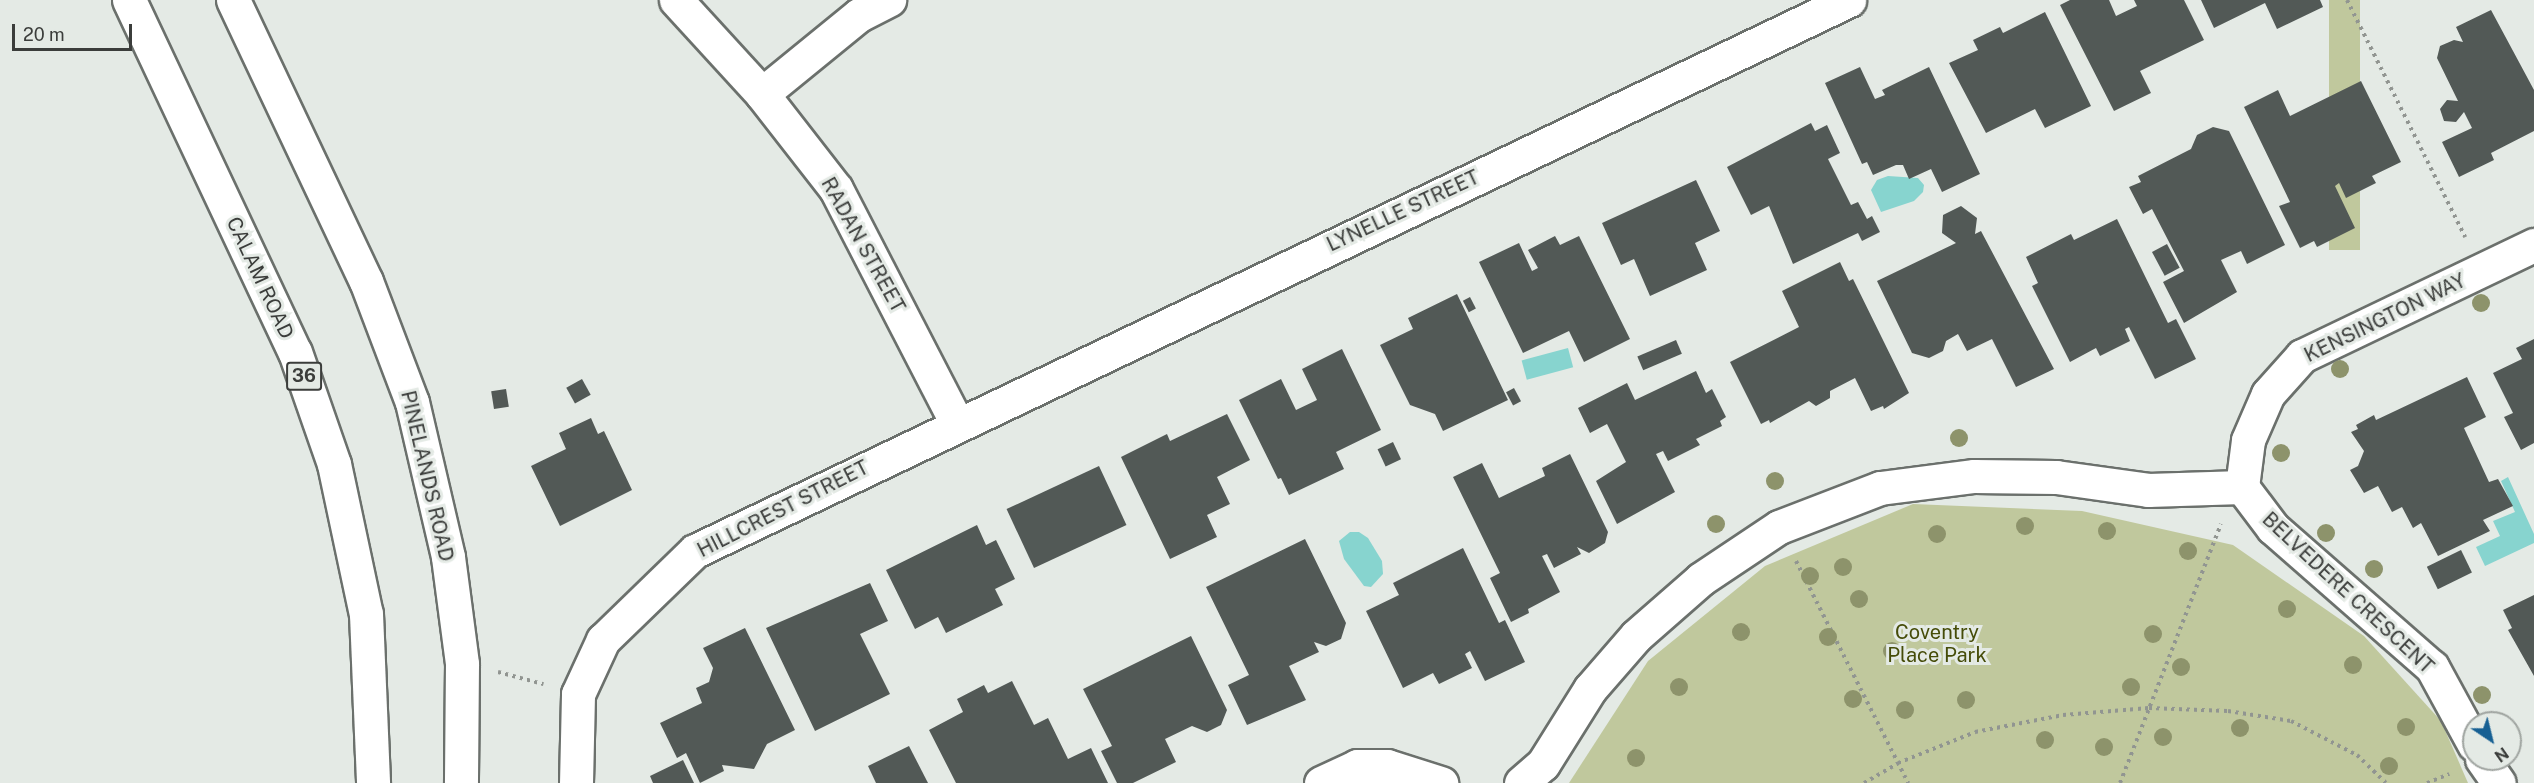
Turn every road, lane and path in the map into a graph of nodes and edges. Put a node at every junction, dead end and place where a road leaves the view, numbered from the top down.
1 (129, 0) edge
2 (233, 0) edge
3 (676, 0) edge
4 (889, 0) edge
5 (1849, 0) edge
6 (2347, 0) edge
7 (762, 94) junction
8 (2534, 245) edge
9 (2481, 270) junction
10 (957, 423) junction
11 (2242, 487) junction
12 (1779, 528) junction
13 (462, 664) junction
14 (578, 694) junction
15 (2149, 708) junction
16 (2462, 722) edge
17 (1898, 763) junction
18 (373, 783) edge
19 (461, 783) edge
20 (576, 783) edge
21 (1321, 783) edge
22 (1441, 783) edge
23 (1521, 783) edge
24 (1864, 783) edge
25 (1908, 783) edge
26 (2120, 783) edge
27 (2386, 783) edge

1 - 18 street, CALAM ROAD / 36
2 - 13 street, PINELANDS ROAD
3 - 7 street, RADAN STREET
4 - 7 street
5 - 10 street, LYNELLE STREET
6 - 9 path
7 - 10 street, RADAN STREET
8 - 9 street, KENSINGTON WAY
9 - 11 street, KENSINGTON WAY
10 - 14 street, HILLCREST STREET
11 - 12 street
11 - 15 path
11 - 16 street, BELVEDERE CRESCENT
12 - 17 path
12 - 23 street
13 - 14 path
13 - 19 street, PINELANDS ROAD
14 - 20 street, HILLCREST STREET
15 - 17 path
15 - 26 path
15 - 27 path
17 - 24 path
17 - 25 path
21 - 22 street

